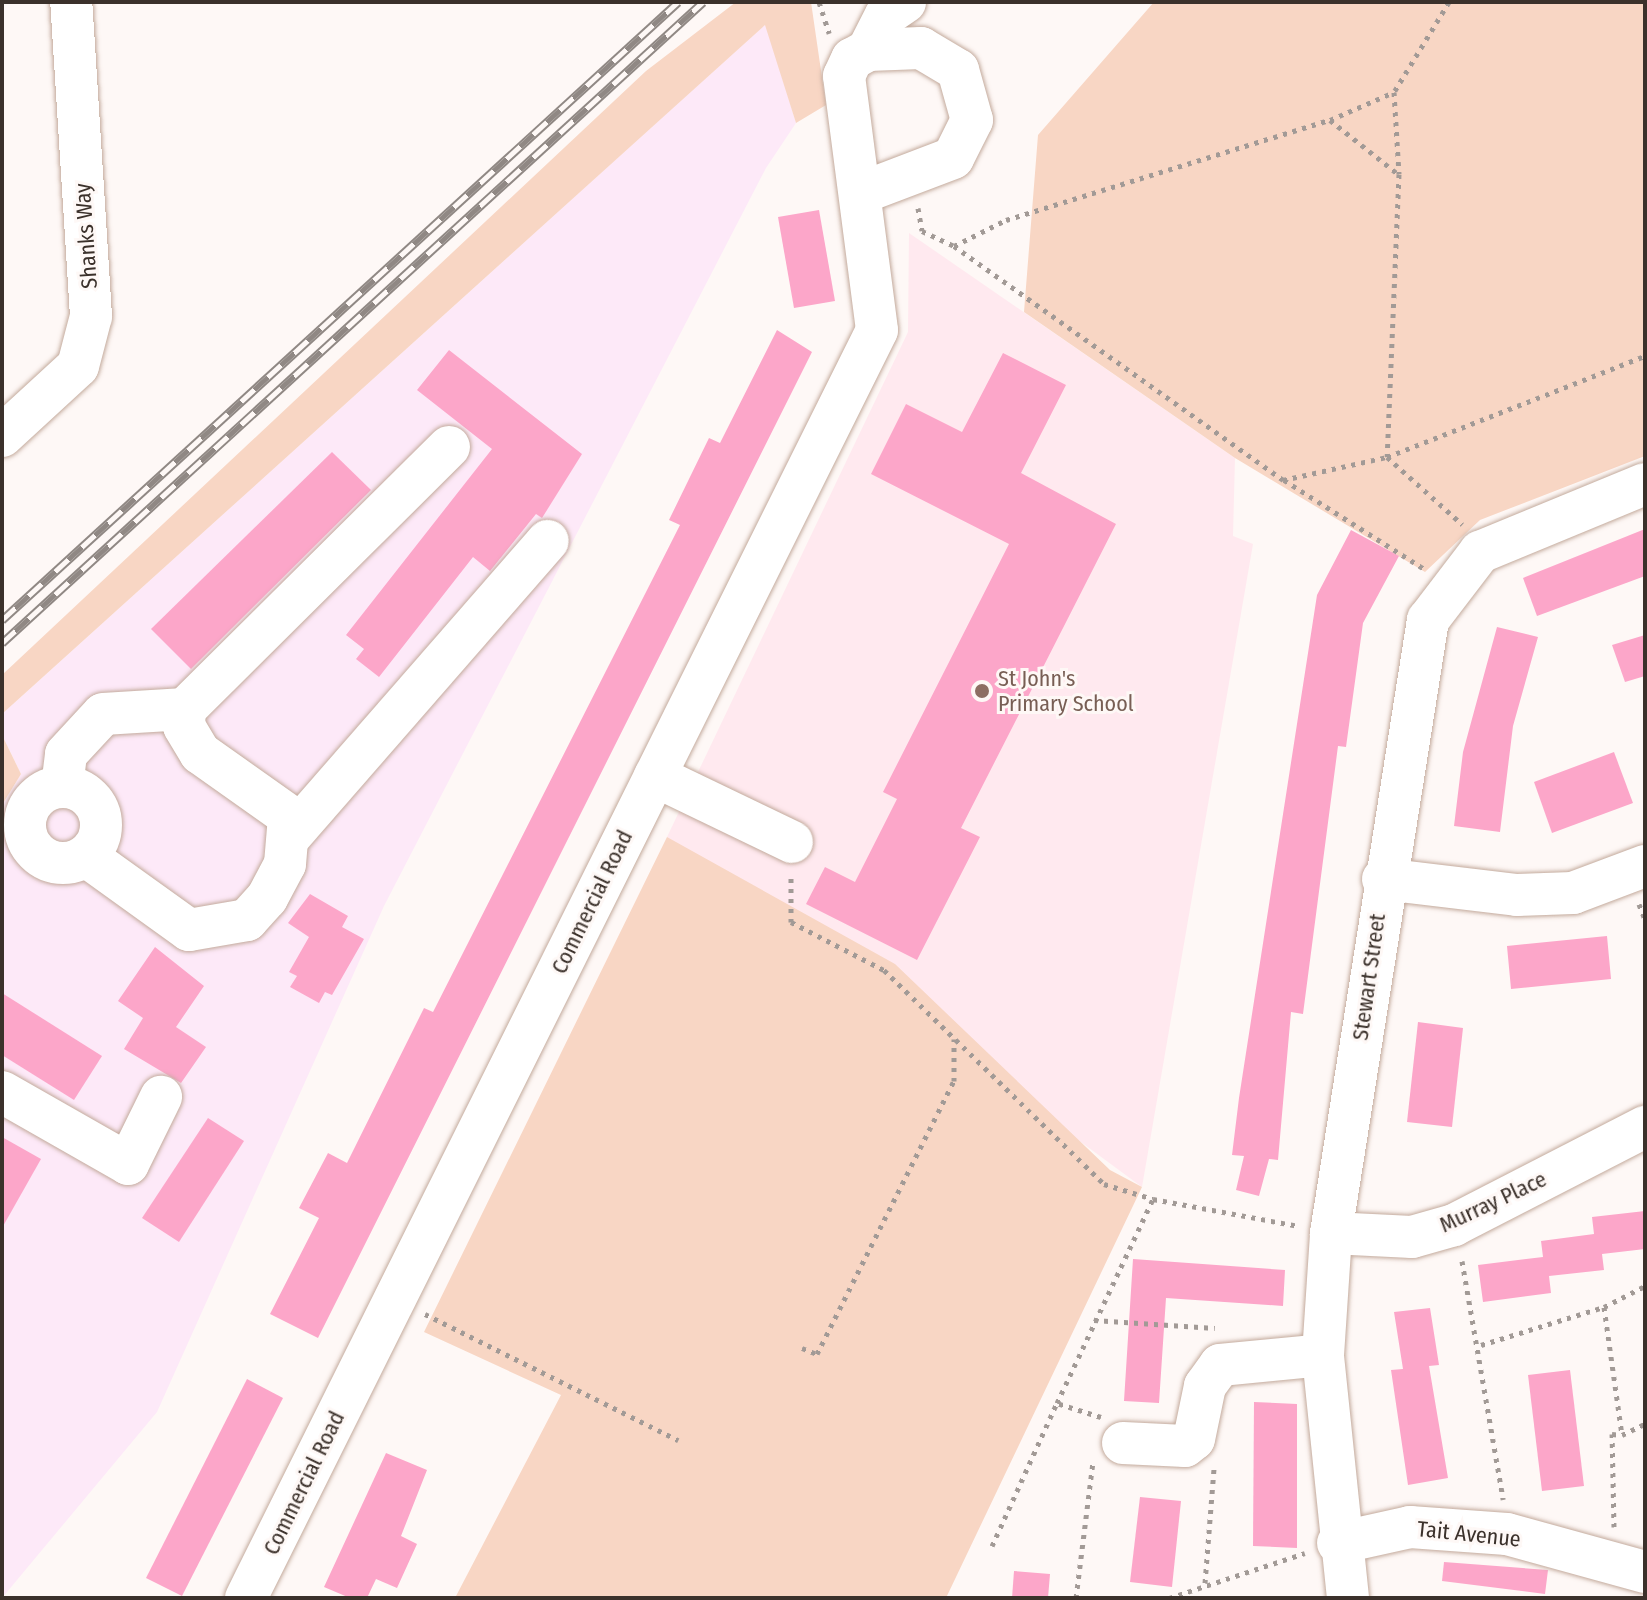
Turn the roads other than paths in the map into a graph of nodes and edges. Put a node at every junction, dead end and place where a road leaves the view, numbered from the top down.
1 (71, 2) edge
2 (905, 2) edge
3 (868, 50) junction
4 (861, 193) junction
5 (2, 436) edge
6 (449, 447) dead end
7 (1645, 484) edge
8 (548, 541) dead end
9 (185, 709) junction
10 (655, 776) junction
11 (62, 787) junction
12 (292, 834) junction
13 (792, 842) road end
14 (16, 848) edge
15 (86, 856) junction
16 (1645, 866) edge
17 (1383, 879) junction
18 (2, 1092) edge
19 (161, 1097) dead end
20 (1645, 1127) edge
21 (1331, 1233) junction
22 (1323, 1355) junction
23 (1123, 1443) road end
24 (1338, 1543) junction
25 (1628, 1566) edge
26 (246, 1598) edge
27 (1348, 1598) edge

1 - 5 street, Shanks Way
2 - 3 street
3 - 4 street, Commercial Road
3 - 4 street
4 - 10 street, Commercial Road
6 - 9 street
7 - 17 street, Stewart Street
8 - 12 street
9 - 11 street
9 - 12 street
10 - 13 street
10 - 26 street, Commercial Road
11 - 14 street
11 - 15 street
12 - 15 street
14 - 15 street
16 - 17 street
17 - 21 street, Stewart Street
18 - 19 street
20 - 21 street, Murray Place
21 - 22 street, Stewart Street
22 - 23 street
22 - 24 street, Stewart Street
24 - 25 street, Tait Avenue
24 - 27 street, Stewart Street

